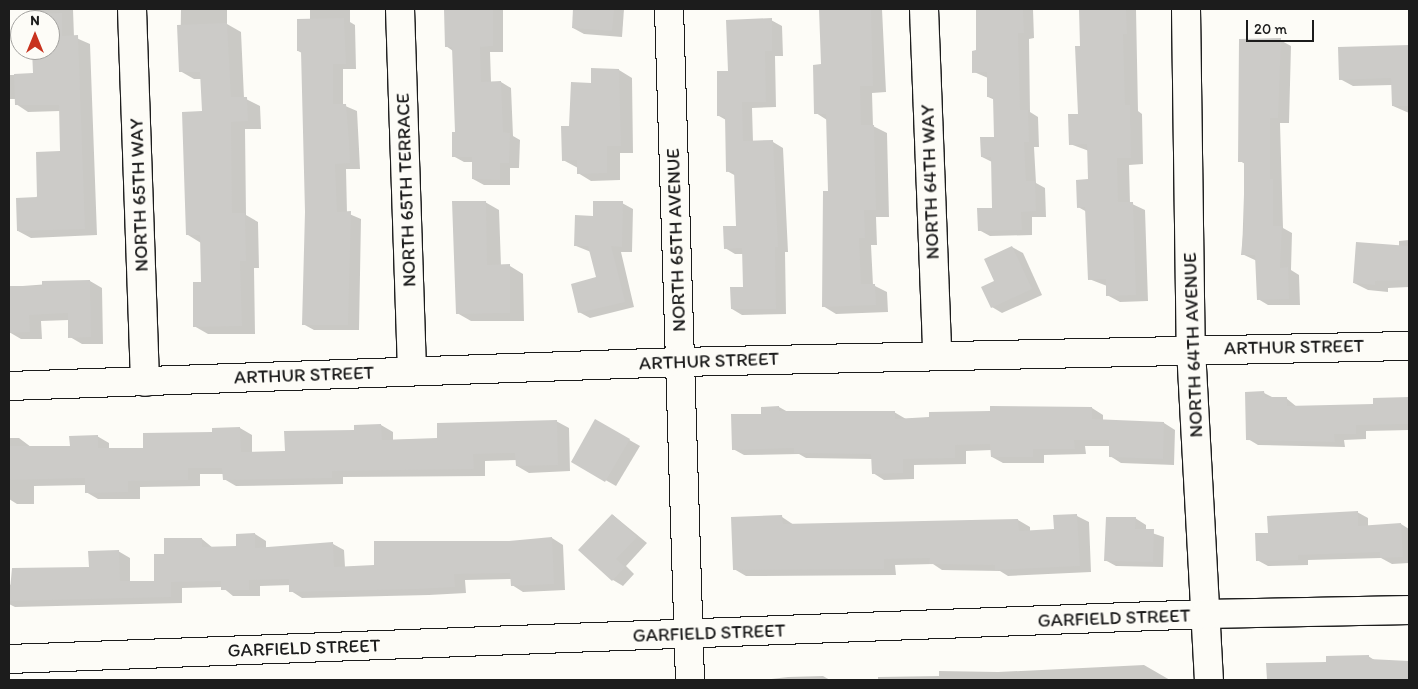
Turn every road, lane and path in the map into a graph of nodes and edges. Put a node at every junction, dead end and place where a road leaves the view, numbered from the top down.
1 (132, 9) edge
2 (400, 9) edge
3 (669, 9) edge
4 (924, 9) edge
5 (1186, 9) edge
6 (1409, 346) edge
7 (1192, 349) junction
8 (937, 355) junction
9 (679, 362) junction
10 (412, 371) junction
11 (145, 382) junction
12 (9, 386) edge
13 (1409, 610) edge
14 (1206, 614) junction
15 (688, 634) junction
16 (9, 659) edge
17 (690, 680) edge
18 (1209, 680) edge

1 - 11 street, NORTH 65TH WAY
2 - 10 street, NORTH 65TH TERRACE
3 - 9 street, NORTH 65TH AVENUE
4 - 8 street, NORTH 64TH WAY
5 - 7 street, NORTH 64TH AVENUE
6 - 7 street, ARTHUR STREET
7 - 8 street, ARTHUR STREET
7 - 14 street, NORTH 64TH AVENUE
8 - 9 street, ARTHUR STREET
9 - 10 street, ARTHUR STREET
9 - 15 street, NORTH 65TH AVENUE
10 - 11 street, ARTHUR STREET
11 - 12 street, ARTHUR STREET
13 - 14 street, GARFIELD STREET
14 - 15 street, GARFIELD STREET
14 - 18 street, NORTH 64TH AVENUE
15 - 16 street, GARFIELD STREET
15 - 17 street, NORTH 65TH AVENUE

